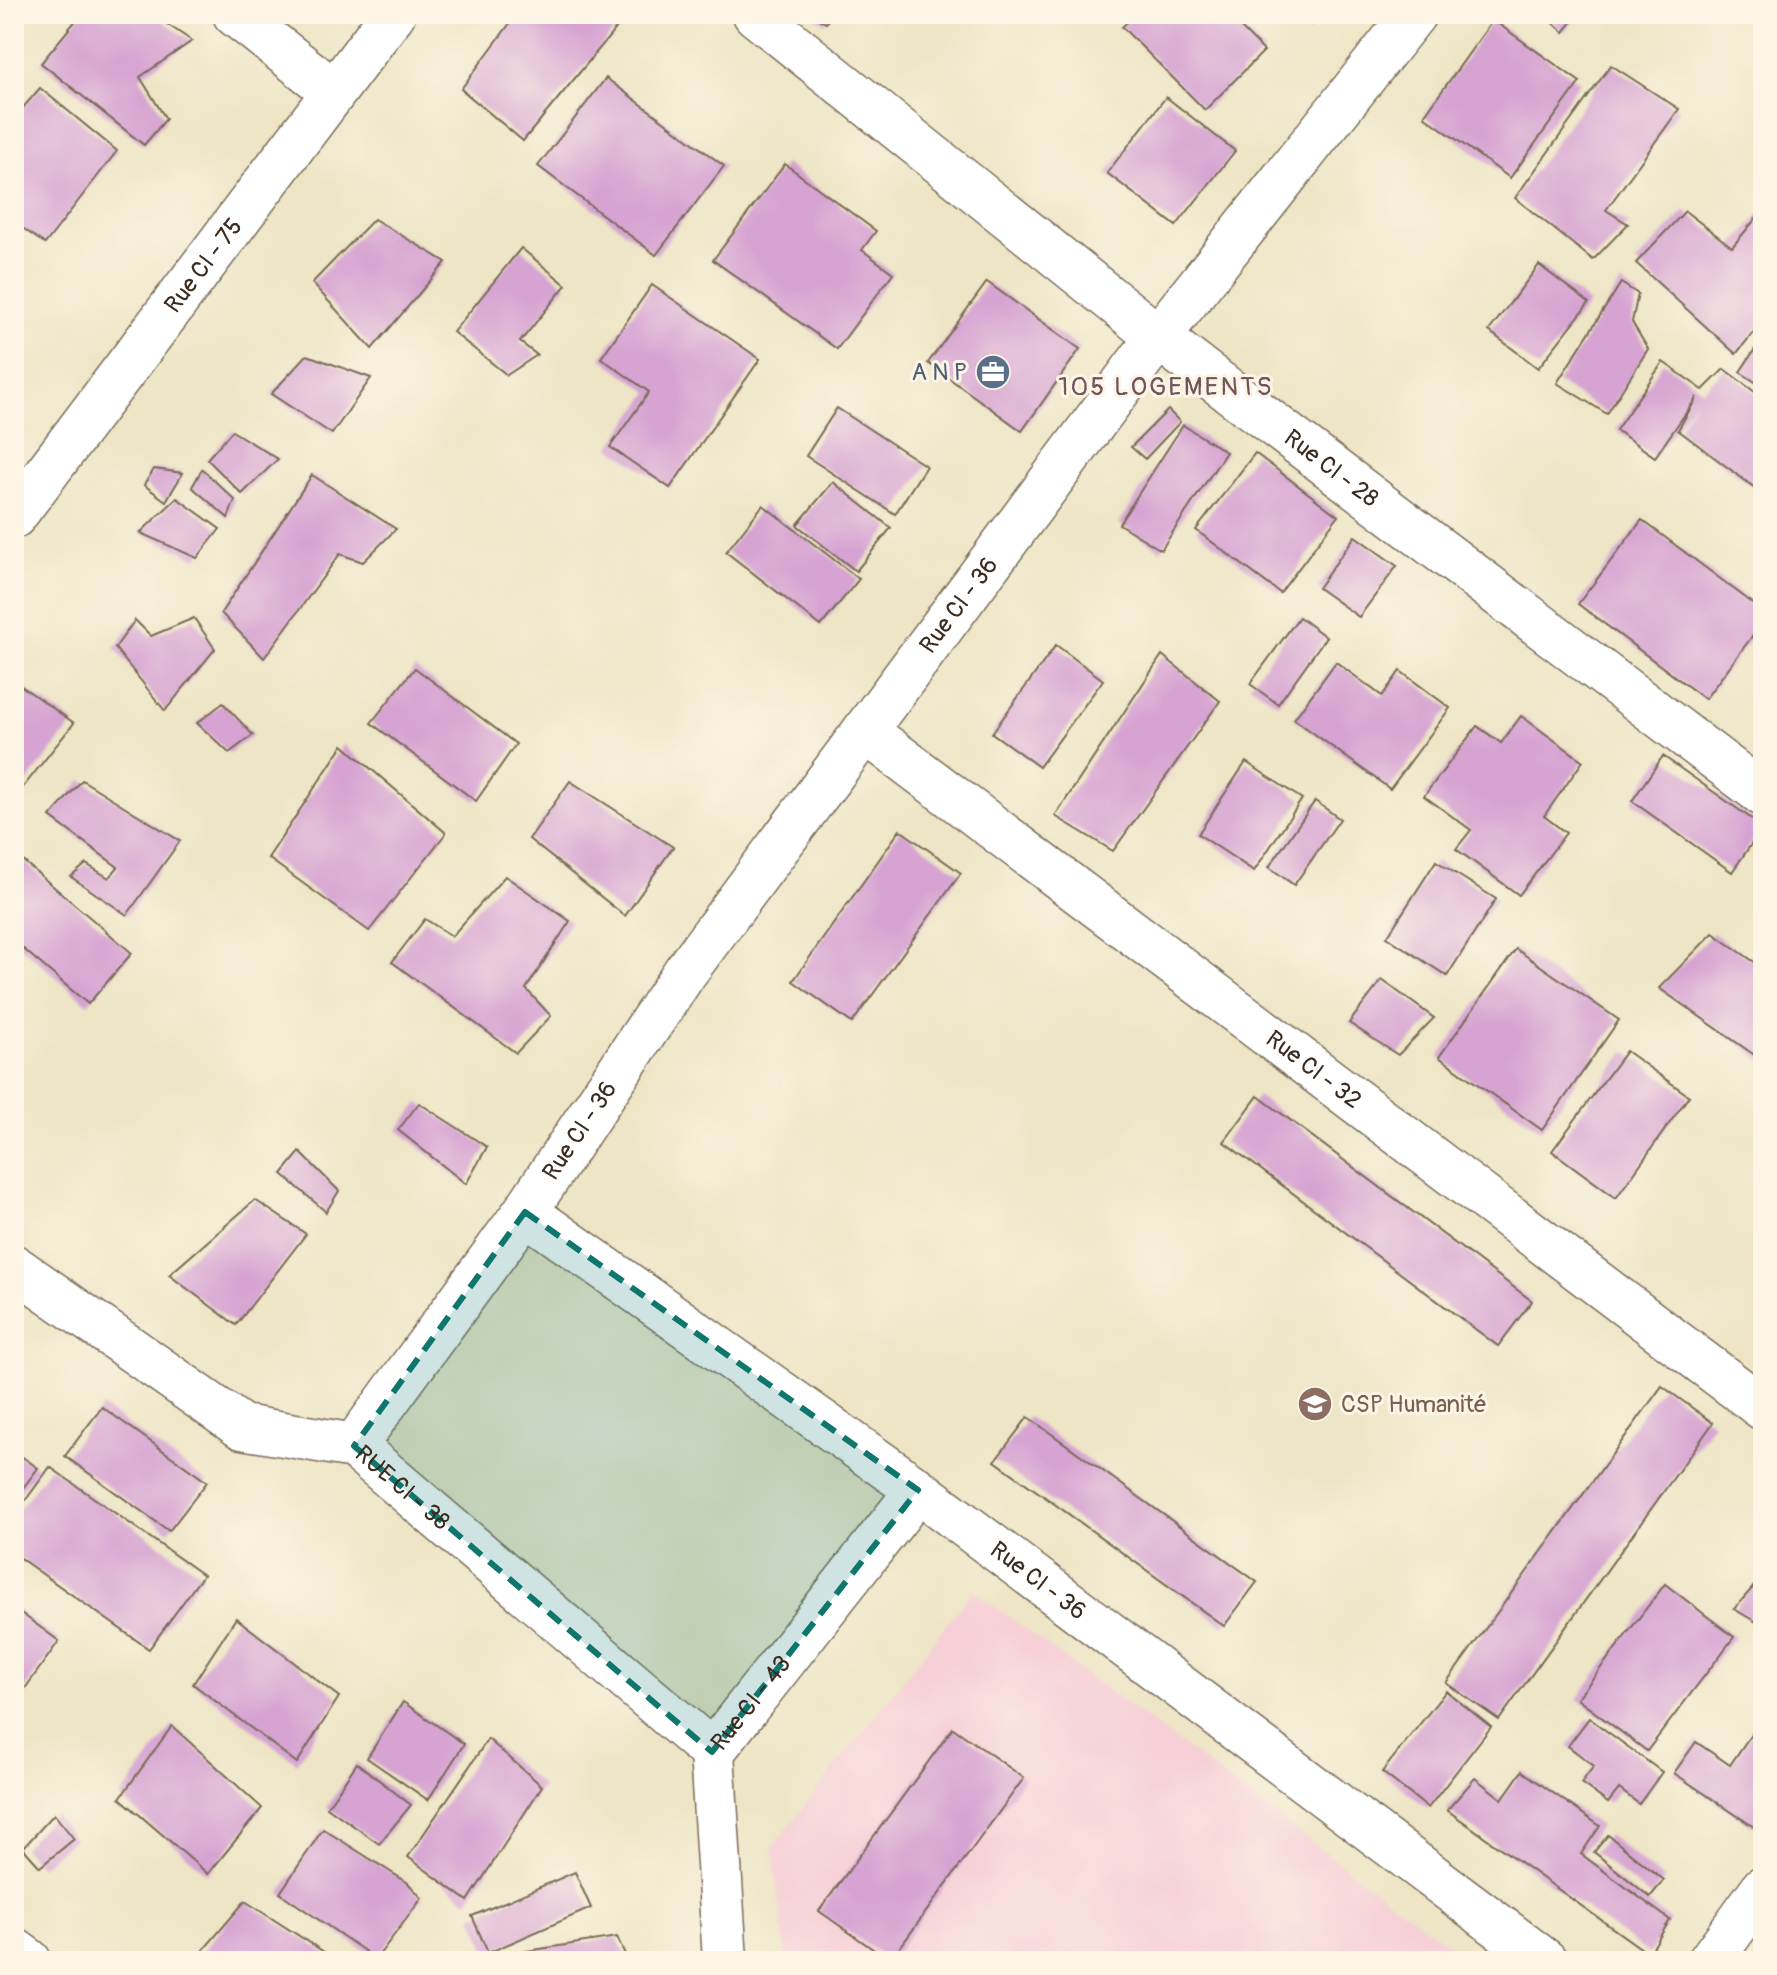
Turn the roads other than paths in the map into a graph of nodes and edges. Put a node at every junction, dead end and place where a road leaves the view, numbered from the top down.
1 (235, 14) edge
2 (393, 14) edge
3 (755, 14) edge
4 (1414, 14) edge
5 (333, 91) junction
6 (1158, 337) junction
7 (14, 516) edge
8 (865, 731) junction
9 (1763, 794) edge
10 (525, 1212) junction
11 (14, 1267) edge
12 (1763, 1408) edge
13 (354, 1446) junction
14 (918, 1490) junction
15 (712, 1752) junction
16 (1763, 1888) edge
17 (14, 1950) edge
18 (29, 1961) edge
19 (725, 1961) edge
20 (1545, 1961) edge
21 (1710, 1961) edge

1 - 5 street
2 - 5 street, Rue CI - 75
3 - 6 street, Rue CI - 28
4 - 6 street, Rue CI - 36
5 - 7 street, Rue CI - 75
6 - 8 street, Rue CI - 36
6 - 9 street, Rue CI - 28
8 - 10 street, Rue CI - 36
8 - 12 street, Rue CI - 32
10 - 13 street, Rue CI - 36
10 - 14 street, Rue CI - 36
11 - 13 street, RUE CI - 38
13 - 15 street, RUE CI - 38
14 - 15 street, Rue CI - 43
14 - 20 street, Rue CI - 36
15 - 19 street, Rue CI - 43
16 - 21 street
17 - 18 street

